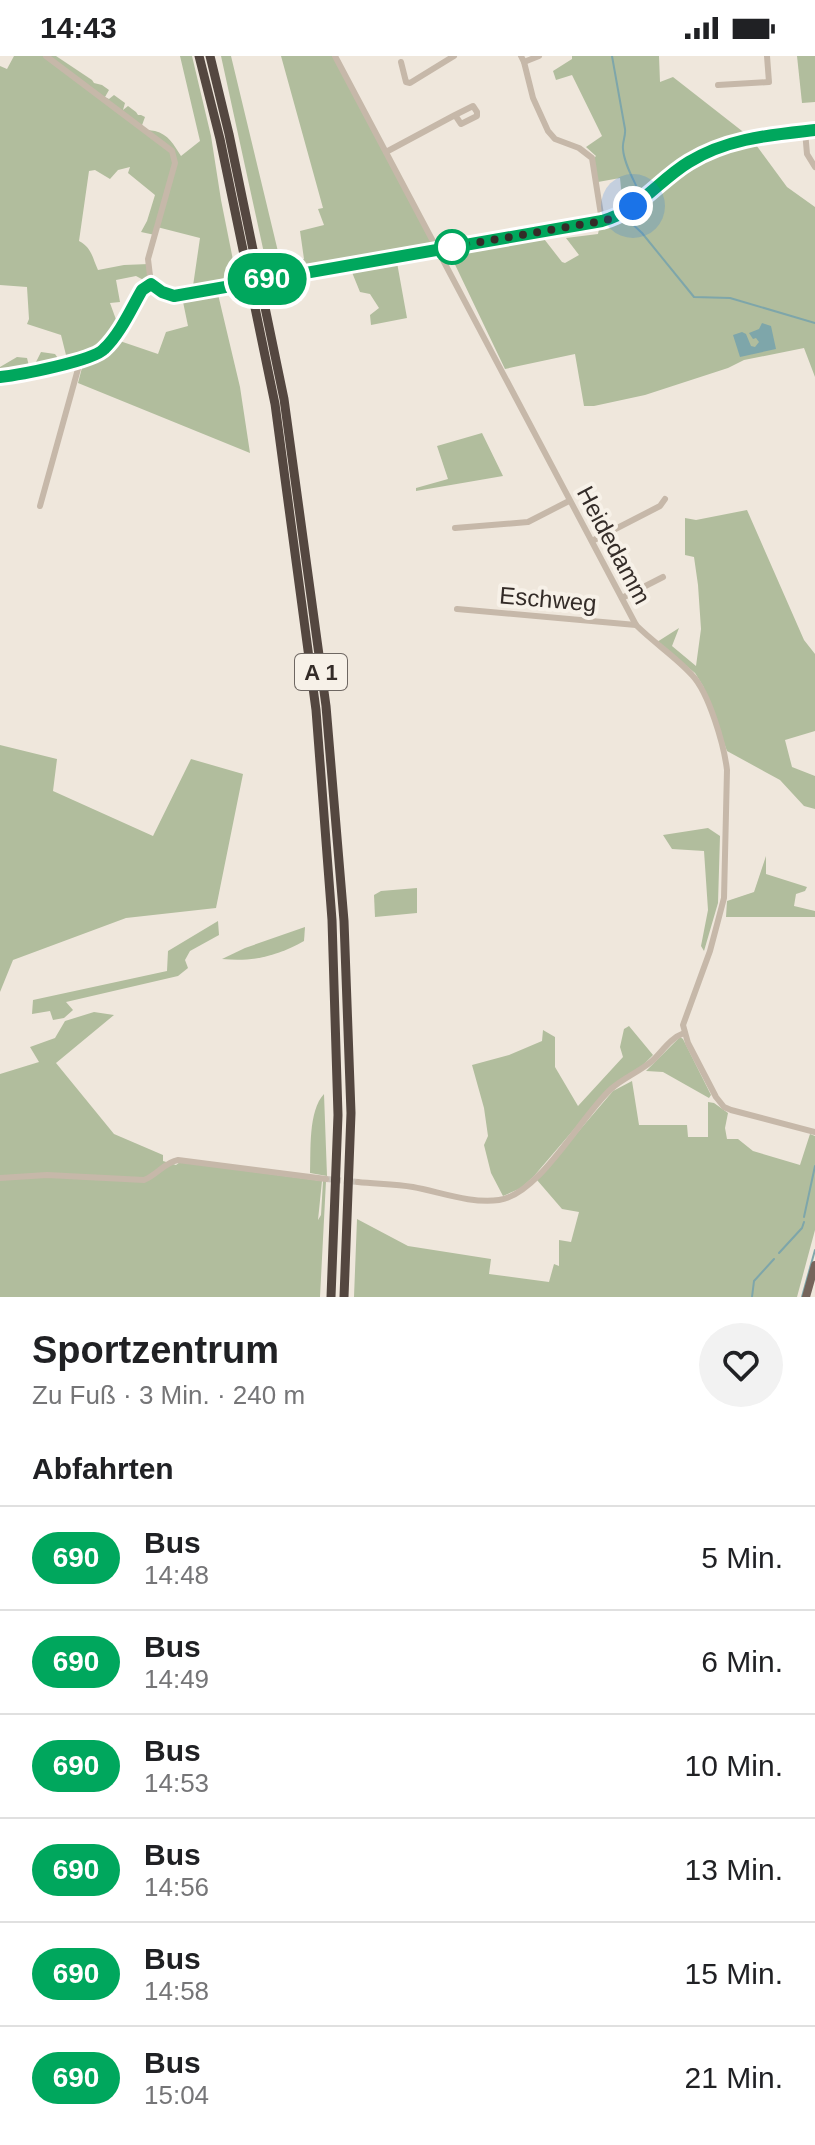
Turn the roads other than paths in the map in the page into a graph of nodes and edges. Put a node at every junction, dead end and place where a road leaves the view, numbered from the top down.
1 (46, 56) edge
2 (199, 56) edge
3 (210, 56) edge
4 (335, 56) edge
5 (454, 56) edge
6 (539, 56) edge
7 (767, 56) edge
8 (523, 59) edge
9 (401, 62) dead end
10 (718, 85) dead end
11 (455, 115) dead end
12 (815, 130) edge
13 (805, 131) junction
14 (386, 152) junction
15 (815, 167) edge
16 (602, 221) junction
17 (438, 249) junction
18 (269, 279) dead end
19 (151, 284) junction
20 (241, 284) dead end
21 (78, 360) junction
22 (0, 377) edge
23 (665, 499) dead end
24 (569, 501) junction
25 (40, 506) dead end
26 (455, 528) dead end
27 (592, 541) junction
28 (663, 577) dead end
29 (622, 598) junction
30 (457, 609) dead end
31 (636, 625) junction
32 (684, 1033) junction
33 (815, 1132) edge
34 (0, 1178) edge
35 (326, 1179) tunnel mouth
36 (358, 1182) tunnel mouth
37 (815, 1265) edge
38 (331, 1297) edge
39 (344, 1297) edge
40 (806, 1297) edge

1 - 19 street
2 - 38 highway, A 1
3 - 39 highway, A 1
4 - 14 street, Heidedamm
5 - 9 street
6 - 8 street
7 - 10 street
8 - 16 street
11 - 14 street
12 - 13 street
13 - 15 street
13 - 16 street
14 - 17 street, Heidedamm
16 - 17 street
17 - 18 street
17 - 24 street, Heidedamm
19 - 20 street
19 - 21 street
21 - 22 street
21 - 25 street
23 - 27 street
24 - 26 street
24 - 27 street, Heidedamm
27 - 29 street, Heidedamm
28 - 29 street
29 - 31 street, Heidedamm
30 - 31 street, Eschweg
31 - 32 street, Heidedamm
32 - 33 street
32 - 36 street
34 - 35 street
37 - 40 main road

